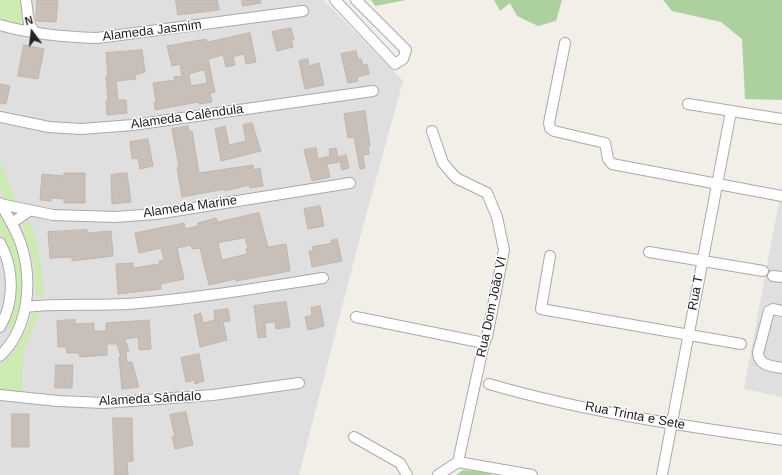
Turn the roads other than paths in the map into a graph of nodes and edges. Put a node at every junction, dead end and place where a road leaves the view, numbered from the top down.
1 (26, 0) edge
2 (335, 0) edge
3 (356, 0) edge
4 (304, 11) dead end
5 (27, 14) junction
6 (0, 25) edge
7 (15, 29) junction
8 (35, 32) junction
9 (565, 43) dead end
10 (373, 91) dead end
11 (688, 104) dead end
12 (731, 111) junction
13 (0, 117) edge
14 (782, 119) edge
15 (432, 131) dead end
16 (350, 183) dead end
17 (717, 184) junction
18 (782, 196) edge
19 (0, 204) edge
20 (29, 211) junction
21 (12, 224) junction
22 (0, 243) edge
23 (649, 252) dead end
24 (550, 256) dead end
25 (702, 261) junction
26 (763, 271) dead end
27 (323, 278) dead end
28 (26, 292) junction
29 (51, 304) junction
30 (25, 307) junction
31 (782, 311) edge
32 (356, 317) dead end
33 (1, 326) edge
34 (16, 334) junction
35 (688, 335) junction
36 (486, 340) junction
37 (741, 344) dead end
38 (2, 349) edge
39 (782, 368) edge
40 (299, 383) dead end
41 (489, 384) dead end
42 (0, 395) edge
43 (672, 424) junction
44 (354, 437) dead end
45 (782, 440) edge
46 (458, 462) junction
47 (407, 475) edge
48 (438, 475) edge
49 (532, 475) edge
50 (662, 475) edge

1 - 5 street
2 - 3 street
4 - 8 street, Alameda Jasmim
5 - 7 street
5 - 8 street
6 - 7 street, Alameda Jasmim
7 - 8 street, Alameda Jasmim
9 - 17 street
10 - 13 street, Alameda Calêndula
11 - 12 street
12 - 14 street
12 - 17 street, Rua T
15 - 36 street, Rua Dom João VI
16 - 20 street, Alameda Marine
17 - 18 street
17 - 25 street, Rua T
19 - 20 street, Alameda Marine
19 - 21 street
20 - 21 street
21 - 28 street
22 - 33 street
23 - 25 street
24 - 35 street
25 - 26 street
25 - 35 street, Rua T
27 - 29 street
28 - 29 street
28 - 30 street
29 - 30 street
30 - 34 street
31 - 39 street
32 - 36 street
33 - 34 street
34 - 38 street
35 - 37 street
35 - 43 street, Rua T
36 - 46 street, Rua Dom João VI
40 - 42 street, Alameda Sândalo
41 - 43 street, Rua Trinta e Sete
43 - 45 street, Rua Trinta e Sete
43 - 50 street, Rua T
44 - 47 street
46 - 48 street
46 - 49 street

